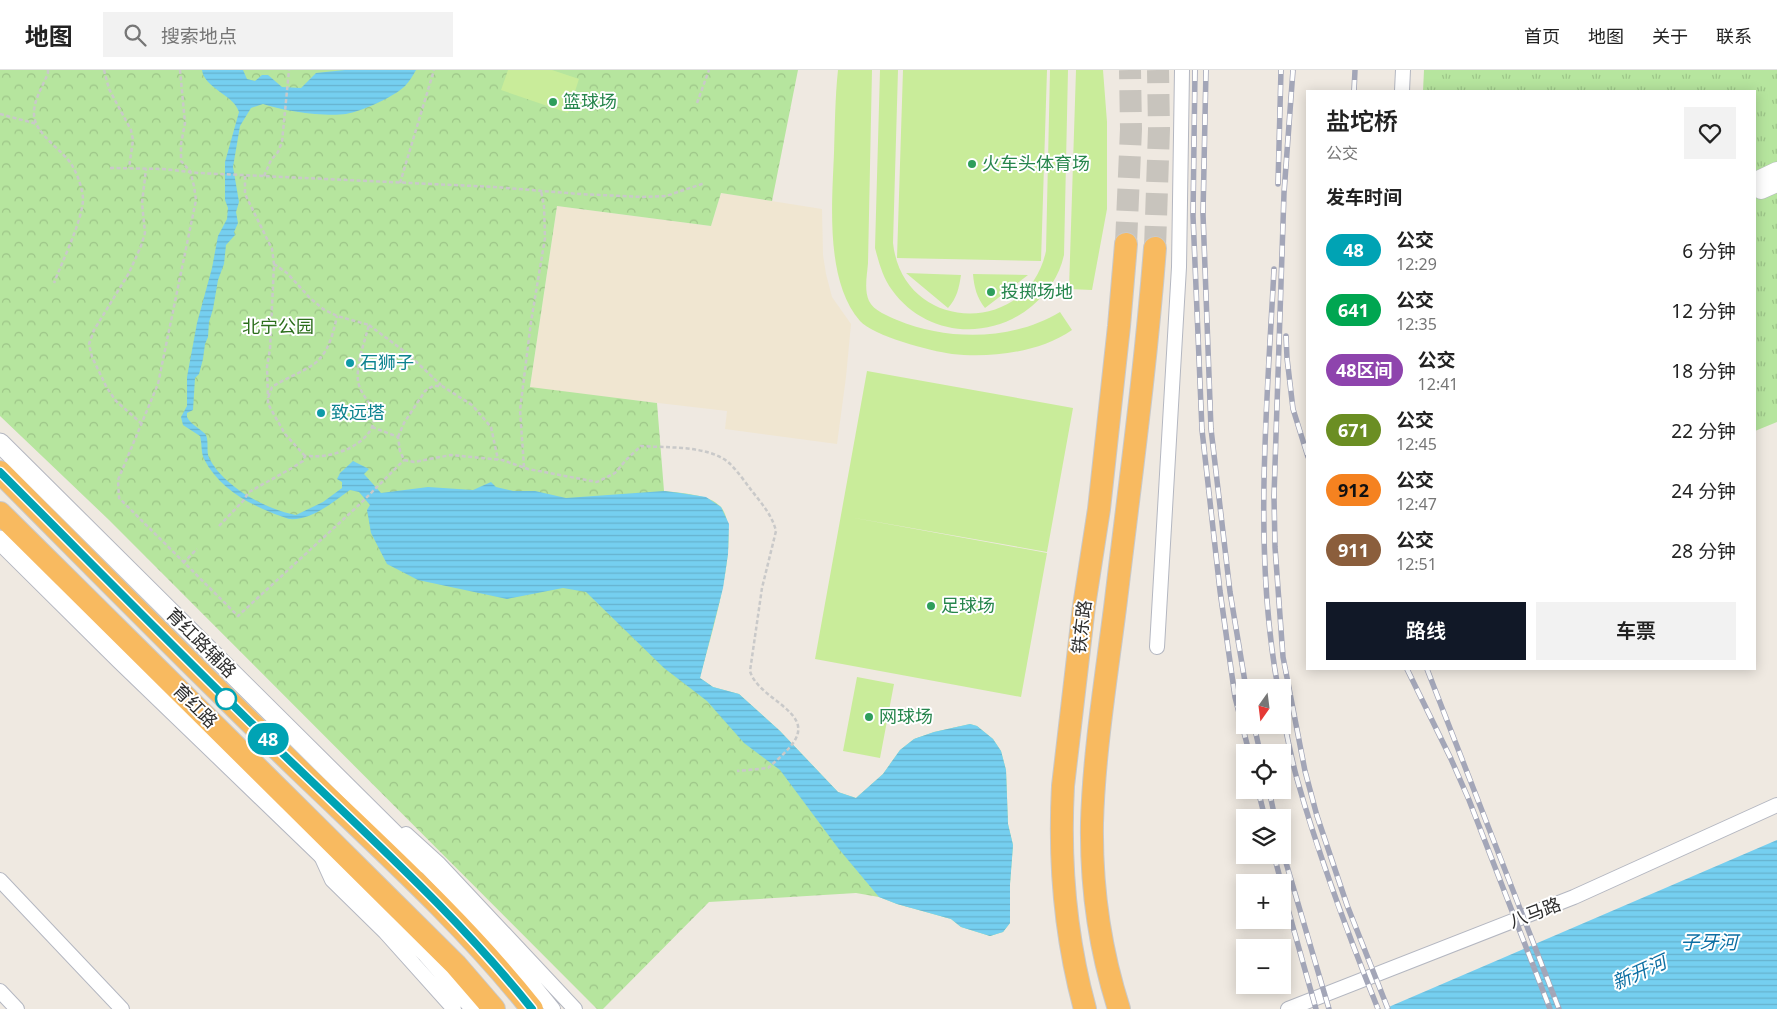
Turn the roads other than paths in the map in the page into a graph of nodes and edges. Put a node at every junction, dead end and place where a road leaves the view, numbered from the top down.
1 (1182, 70) edge
2 (1403, 70) edge
3 (1402, 90) edge
4 (1777, 171) edge
5 (1777, 183) edge
6 (1758, 186) edge
7 (1126, 244) tunnel mouth
8 (1155, 248) tunnel mouth
9 (0, 443) edge
10 (0, 472) edge
11 (0, 514) edge
12 (0, 540) edge
13 (1157, 647) dead end
14 (362, 802) junction
15 (1777, 805) edge
16 (320, 853) junction
17 (417, 870) junction
18 (0, 880) edge
19 (384, 904) junction
20 (0, 991) edge
21 (17, 1009) edge
22 (122, 1009) edge
23 (454, 1009) edge
24 (472, 1009) edge
25 (494, 1009) edge
26 (532, 1009) edge
27 (553, 1009) edge
28 (575, 1009) edge
29 (1085, 1009) edge
30 (1119, 1009) edge
31 (1288, 1009) edge

1 - 13 street
2 - 3 street
4 - 6 street
5 - 6 street
7 - 29 highway, 铁东路
8 - 30 highway, 铁东路
9 - 14 main road, 育红路辅路
10 - 17 highway, 育红路
11 - 19 highway, 育红路
12 - 16 main road
14 - 17 main road, 育红路辅路
14 - 28 street
15 - 31 street, 八马路
16 - 19 main road
16 - 23 street
17 - 26 highway
17 - 27 street, 育红路
18 - 22 street
19 - 24 street, 育红路
19 - 25 highway
20 - 21 street

